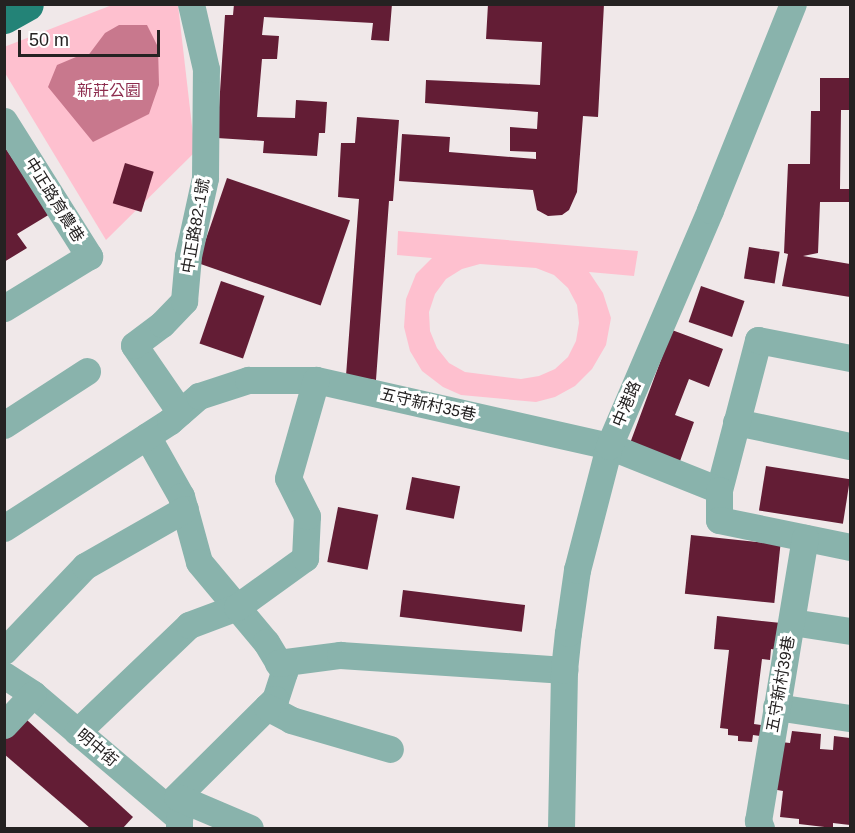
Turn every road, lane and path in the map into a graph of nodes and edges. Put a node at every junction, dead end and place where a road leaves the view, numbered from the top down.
1 (27, 4) edge
2 (191, 4) edge
3 (793, 4) edge
4 (4, 16) edge
5 (4, 121) edge
6 (4, 308) edge
7 (850, 358) edge
8 (87, 371) dead end
9 (316, 380) junction
10 (180, 412) junction
11 (736, 422) junction
12 (4, 425) edge
13 (147, 436) junction
14 (609, 446) junction
15 (850, 446) edge
16 (719, 490) junction
17 (185, 509) junction
18 (4, 528) edge
19 (805, 538) junction
20 (850, 547) edge
21 (237, 607) junction
22 (792, 622) junction
23 (850, 631) edge
24 (4, 651) edge
25 (278, 663) junction
26 (564, 670) junction
27 (4, 675) edge
28 (33, 694) junction
29 (267, 707) junction
30 (776, 707) junction
31 (850, 718) edge
32 (4, 725) edge
33 (77, 732) junction
34 (390, 748) dead end
35 (174, 811) edge
36 (250, 828) edge
37 (561, 828) edge
38 (761, 828) edge

1 - 4 main road
2 - 10 street, 中正路82-1號
3 - 14 street, 中港路
5 - 6 street, 中正路育農巷
7 - 11 street
8 - 12 street
9 - 10 street, 五守新村35巷
9 - 14 street, 五守新村35巷
9 - 21 street
10 - 13 street, 五守新村35巷
11 - 15 street
11 - 16 street
13 - 17 street
13 - 18 street, 五守新村35巷
14 - 16 street, 五守新村35巷
14 - 26 street, 中港路
16 - 19 street
17 - 21 street
17 - 24 street
19 - 20 street
19 - 22 street, 五守新村39巷
21 - 25 street
21 - 33 street
22 - 23 street
22 - 30 street, 五守新村39巷
25 - 26 street
25 - 29 street
26 - 37 street, 中港路
27 - 28 street, 明中街
28 - 32 street
28 - 33 street, 明中街
29 - 34 street
29 - 35 street
30 - 31 street
30 - 38 street, 五守新村39巷
33 - 35 street, 明中街
35 - 36 street, 明中街

